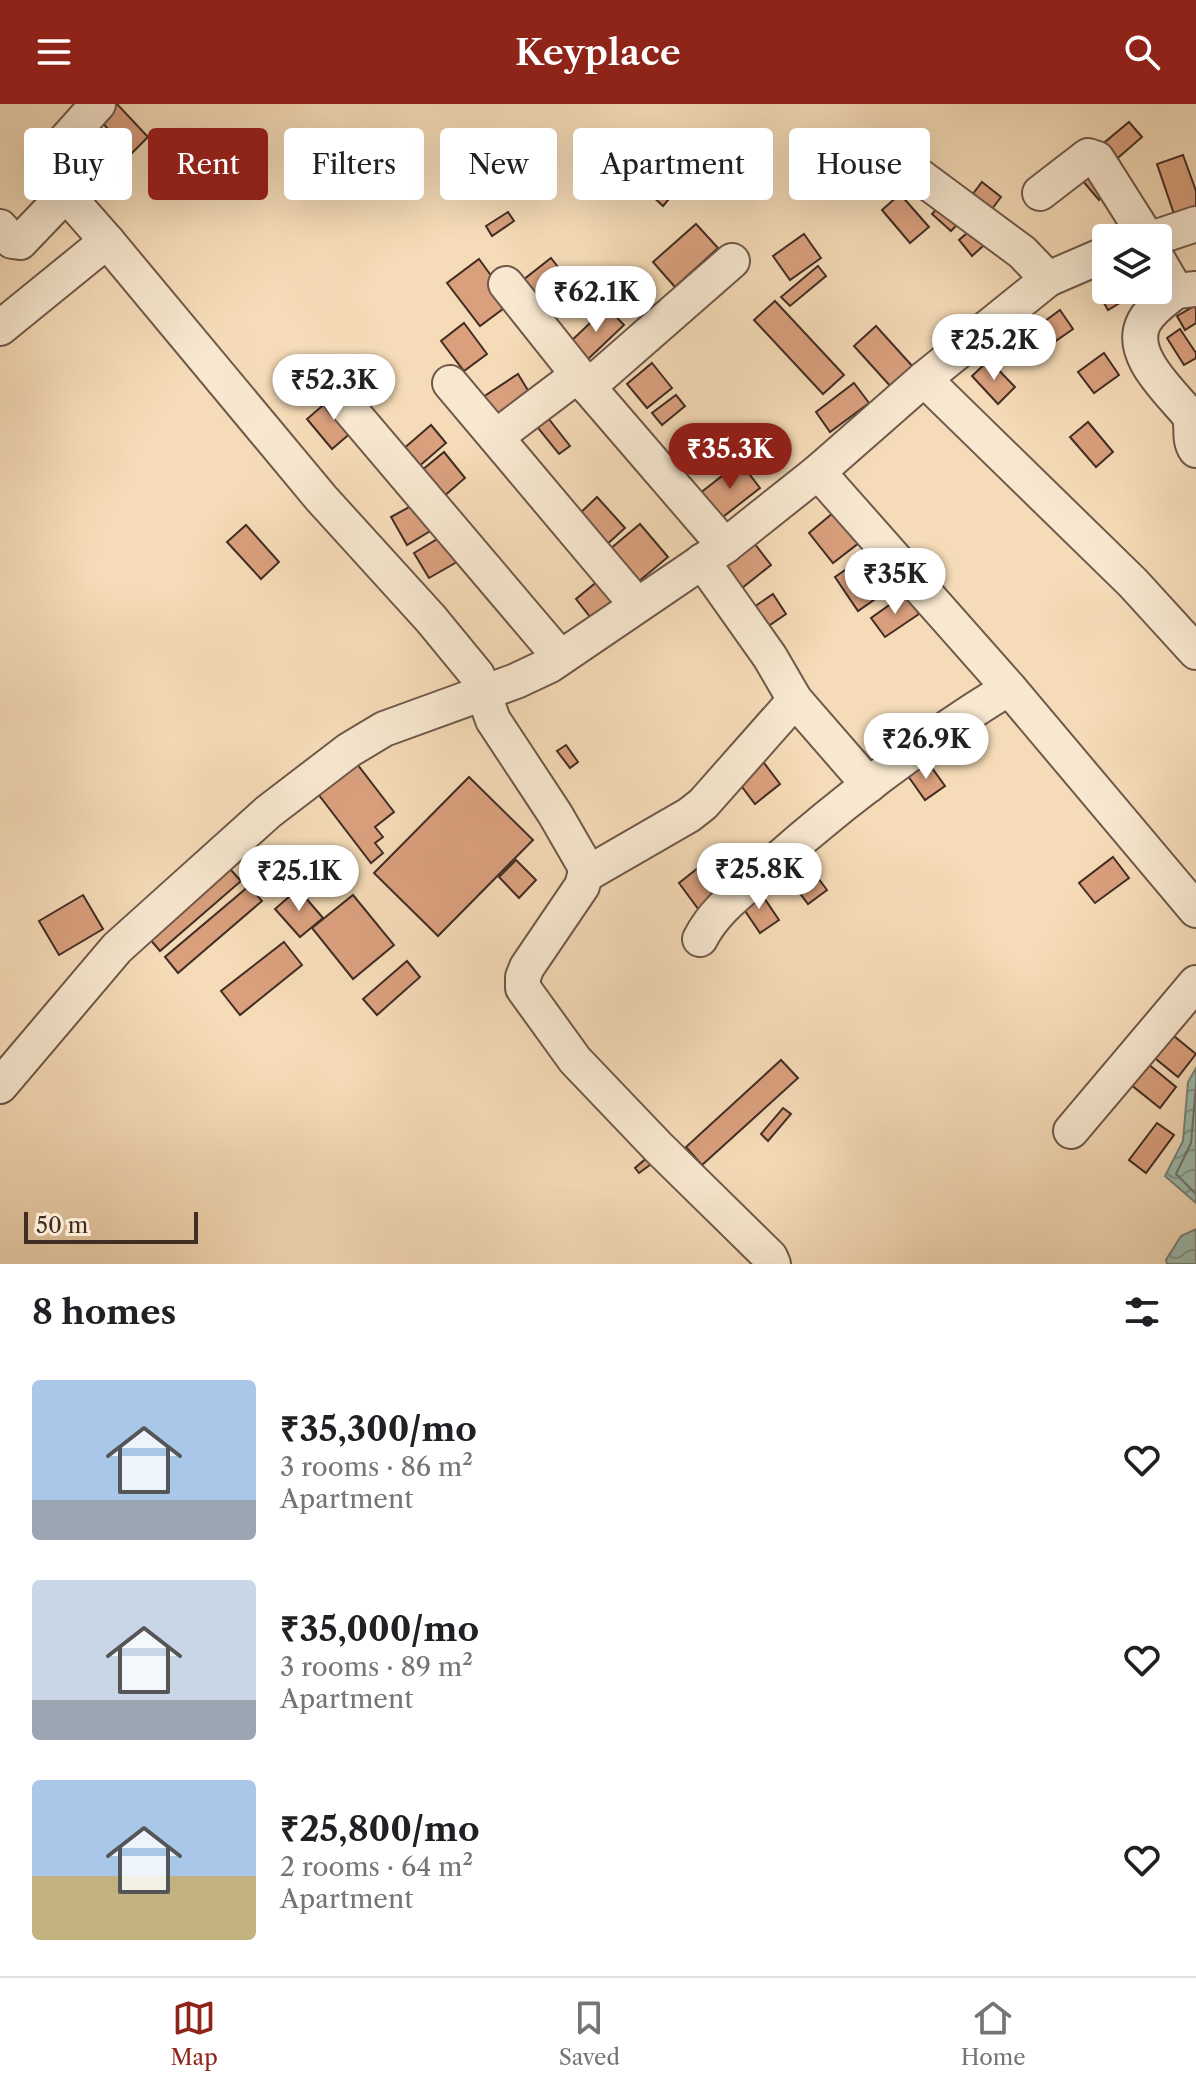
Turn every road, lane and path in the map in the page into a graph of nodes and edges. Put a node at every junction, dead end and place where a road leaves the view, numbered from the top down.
1 (98, 104) edge
2 (76, 128) edge
3 (930, 184) edge
4 (1040, 193) dead end
5 (60, 200) edge
6 (70, 200) edge
7 (1138, 224) edge
8 (1196, 224) edge
9 (0, 227) edge
10 (1172, 232) edge
11 (107, 241) junction
12 (1092, 260) edge
13 (732, 261) dead end
14 (1172, 275) edge
15 (1048, 279) junction
16 (506, 284) dead end
17 (1186, 290) edge
18 (0, 328) edge
19 (924, 379) junction
20 (583, 381) junction
21 (450, 383) dead end
22 (341, 399) dead end
23 (496, 437) junction
24 (1196, 450) edge
25 (818, 472) junction
26 (714, 554) junction
27 (637, 605) junction
28 (1196, 652) edge
29 (560, 657) junction
30 (1009, 688) junction
31 (484, 693) junction
32 (795, 700) junction
33 (869, 785) junction
34 (585, 875) junction
35 (1196, 910) edge
36 (700, 939) dead end
37 (1196, 983) edge
38 (0, 1086) edge
39 (1071, 1131) dead end
40 (773, 1264) edge

1 - 2 street
3 - 15 street
4 - 7 street
5 - 9 street
6 - 11 street
8 - 10 street
11 - 18 street
11 - 31 street
12 - 15 street
13 - 20 street
14 - 17 street
15 - 19 street
16 - 20 street
17 - 24 street
19 - 25 street
19 - 28 street
20 - 23 street
20 - 26 street
21 - 23 street
22 - 29 street
23 - 27 street
25 - 26 street
25 - 30 street
26 - 27 street
26 - 32 street
27 - 29 street
29 - 31 street
30 - 33 street
30 - 35 street
31 - 34 street
31 - 38 street
32 - 33 street
32 - 34 street
33 - 36 street
34 - 40 street
37 - 39 street

